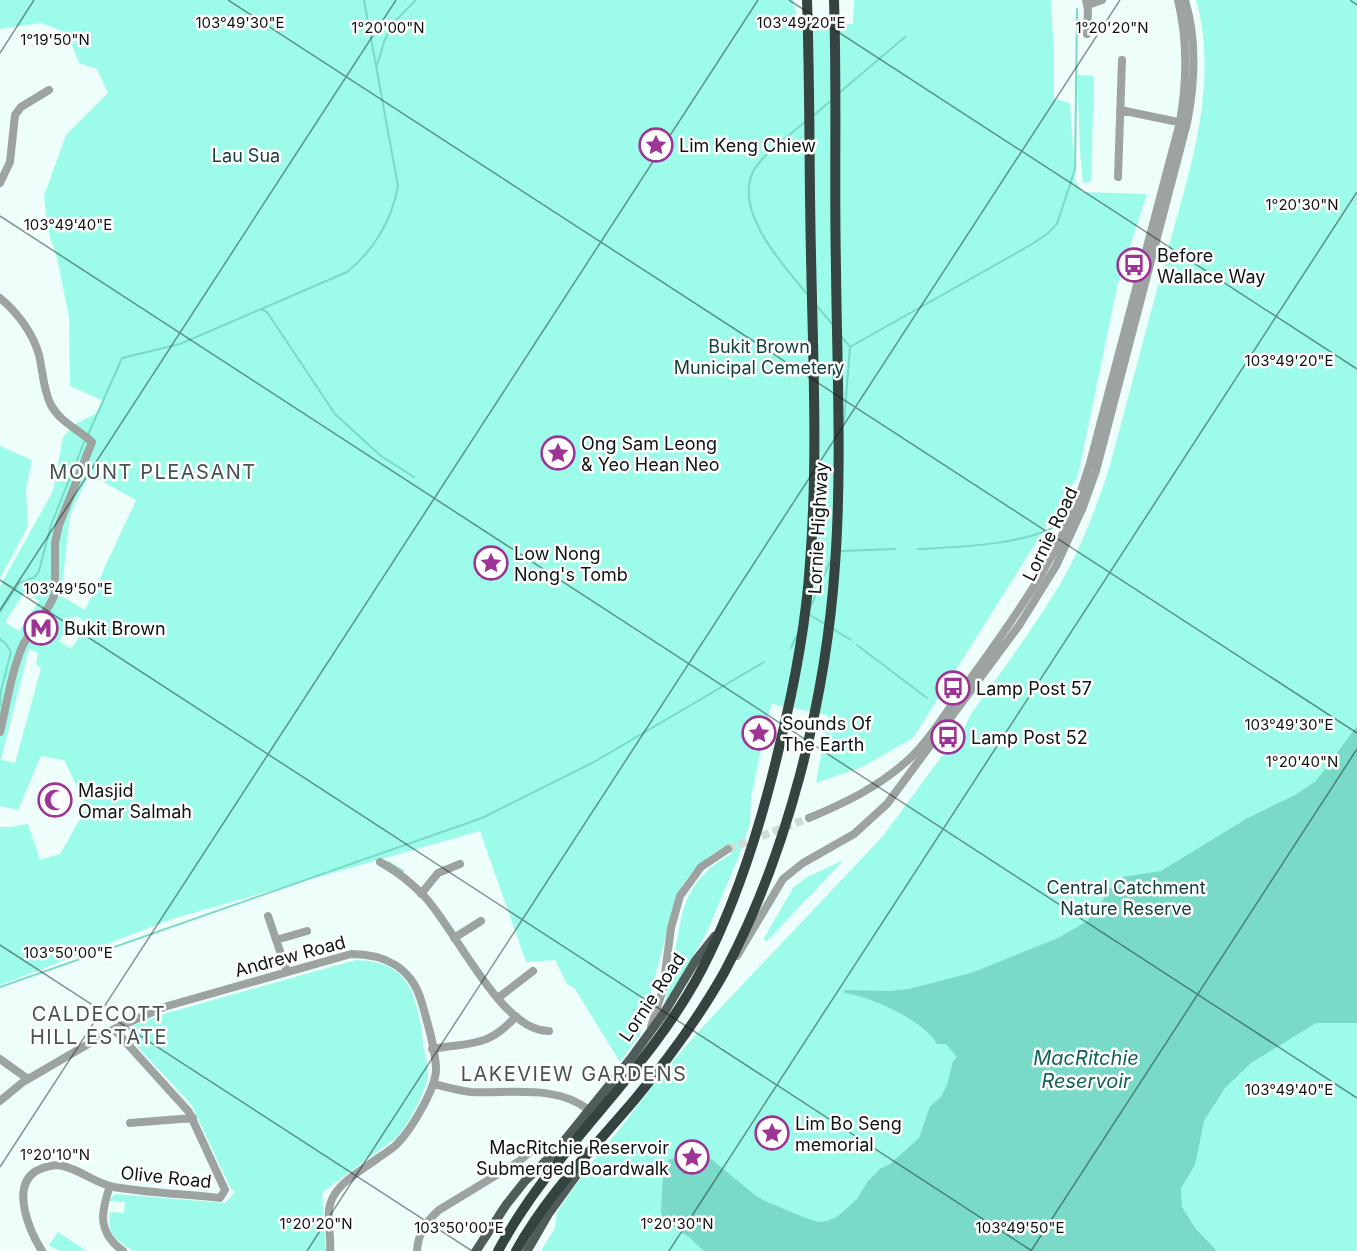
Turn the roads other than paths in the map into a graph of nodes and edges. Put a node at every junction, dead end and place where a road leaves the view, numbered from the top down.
1 (807, 0) edge
2 (834, 0) edge
3 (842, 0) edge
4 (1102, 0) edge
5 (1178, 0) edge
6 (1185, 0) edge
7 (1087, 2) edge
8 (835, 28) junction
9 (1087, 34) dead end
10 (1122, 60) dead end
11 (49, 90) dead end
12 (1120, 110) junction
13 (1184, 123) junction
14 (1118, 177) dead end
15 (0, 183) edge
16 (0, 298) edge
17 (1113, 394) junction
18 (0, 732) edge
19 (809, 818) tunnel mouth
20 (728, 849) tunnel mouth
21 (380, 862) dead end
22 (460, 864) dead end
23 (421, 894) junction
24 (268, 916) dead end
25 (481, 921) dead end
26 (720, 929) junction
27 (307, 931) dead end
28 (454, 938) junction
29 (276, 940) junction
30 (533, 971) dead end
31 (287, 972) junction
32 (723, 974) junction
33 (498, 998) junction
34 (679, 1009) joint
35 (516, 1016) junction
36 (114, 1029) junction
37 (549, 1031) dead end
38 (649, 1035) junction
39 (432, 1048) junction
40 (0, 1059) edge
41 (27, 1079) junction
42 (434, 1084) junction
43 (635, 1098) junction
44 (0, 1101) edge
45 (589, 1110) junction
46 (193, 1118) junction
47 (130, 1123) dead end
48 (536, 1147) dead end
49 (110, 1186) junction
50 (42, 1251) edge
51 (123, 1251) edge
52 (330, 1251) edge
53 (417, 1251) edge
54 (476, 1251) edge
55 (498, 1251) edge
56 (516, 1251) edge
57 (527, 1251) edge

1 - 26 highway, Lornie Highway
2 - 8 highway, Lornie Highway
3 - 8 highway
4 - 7 street
5 - 13 street, Lornie Road
6 - 13 street, Lornie Road
7 - 9 street
8 - 32 highway, Lornie Highway
10 - 12 street
11 - 15 street
12 - 13 street
12 - 14 street
13 - 17 street, Lornie Road
16 - 18 street
17 - 19 street, Lornie Road
17 - 32 street, Lornie Road
20 - 38 street
21 - 23 street
22 - 23 street
23 - 28 street
24 - 29 street
25 - 28 street
26 - 34 highway, Lornie Highway
26 - 38 main road, Lornie Road
27 - 29 street
28 - 33 street
29 - 31 street
30 - 33 street
31 - 36 street, Andrew Road
31 - 39 street, Andrew Road
32 - 43 highway, Lornie Highway
33 - 35 street
34 - 55 highway, Lornie Road
35 - 37 street
35 - 39 street
36 - 41 street, Andrew Road
36 - 46 street
38 - 45 main road, Lornie Road
39 - 42 street, Andrew Road
40 - 41 street
41 - 44 street, Andrew Road
42 - 45 street
42 - 52 street
43 - 56 highway
43 - 57 main road
45 - 54 main road, Lornie Road
46 - 47 street
46 - 49 street, Olive Road
48 - 53 street
49 - 50 street, Olive Road
49 - 51 street, Olive Road

